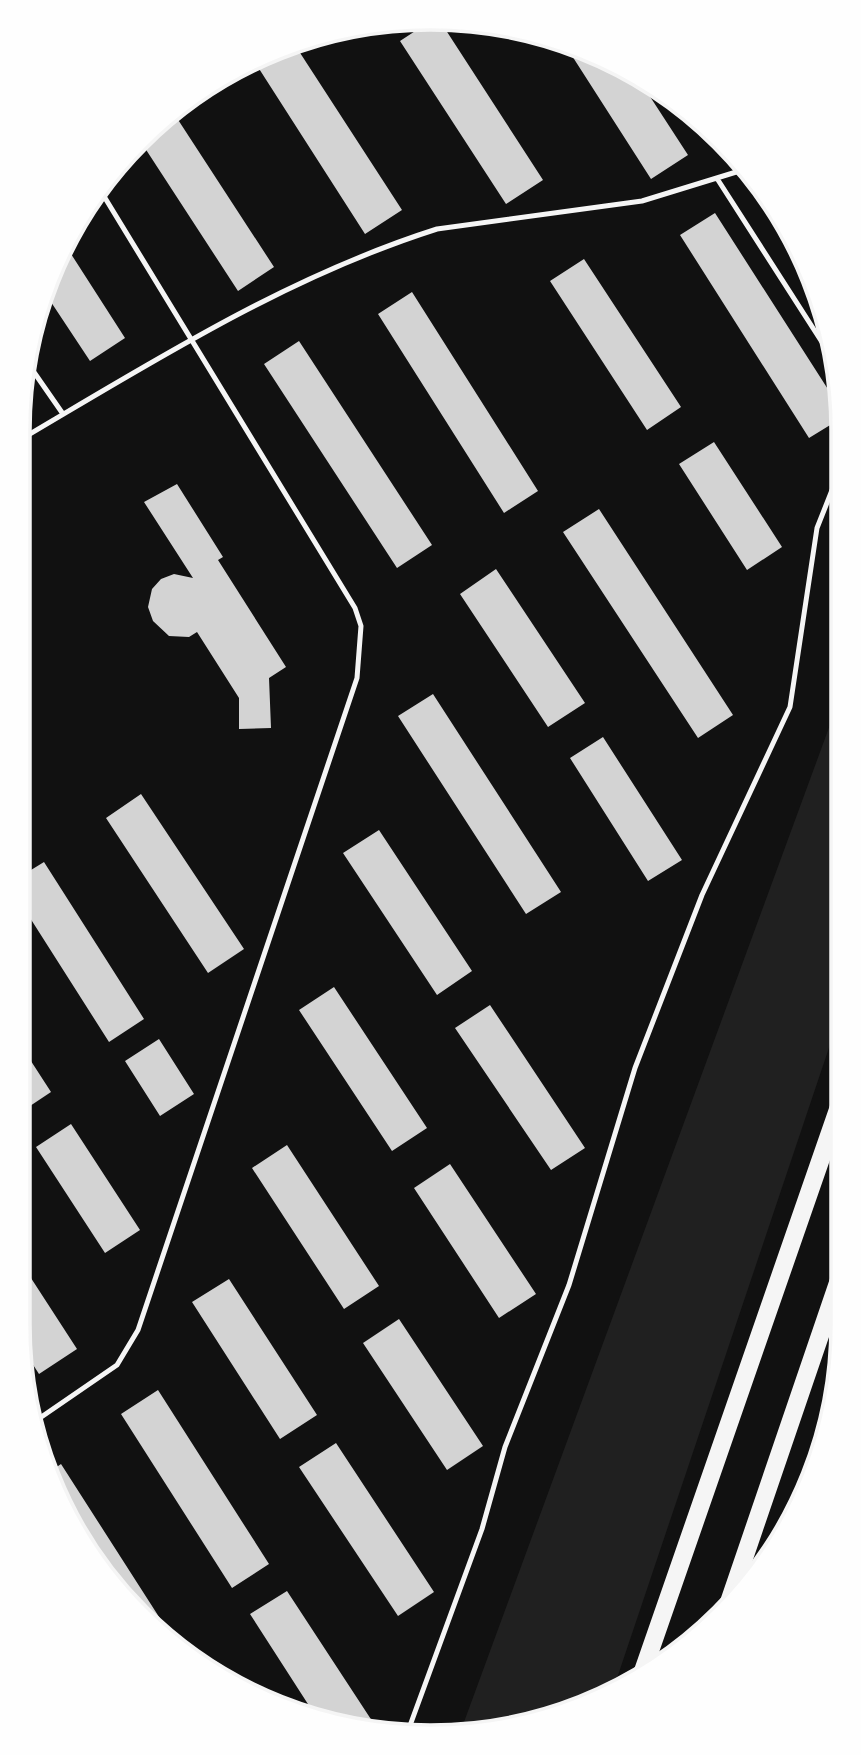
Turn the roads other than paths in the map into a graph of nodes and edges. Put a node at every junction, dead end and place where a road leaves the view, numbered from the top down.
1 (737, 173) edge
2 (718, 180) junction
3 (105, 198) edge
4 (190, 339) junction
5 (821, 341) edge
6 (34, 372) edge
7 (63, 414) junction
8 (30, 434) edge
9 (831, 493) edge
10 (831, 1130) edge
11 (831, 1303) edge
12 (40, 1418) edge
13 (735, 1585) edge
14 (646, 1662) edge
15 (410, 1724) edge

1 - 2 lane
2 - 4 lane
2 - 5 lane
3 - 4 lane
4 - 7 lane
4 - 12 lane
6 - 7 lane
7 - 8 lane
9 - 15 lane
10 - 14 main road
11 - 13 main road

